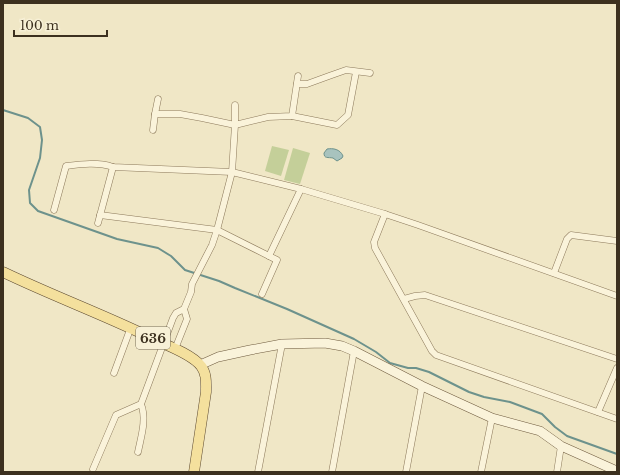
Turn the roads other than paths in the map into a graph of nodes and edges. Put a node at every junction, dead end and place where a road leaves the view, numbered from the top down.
1 (356, 72) junction
2 (370, 73) dead end
3 (298, 76) dead end
4 (297, 84) junction
5 (158, 99) dead end
6 (235, 106) dead end
7 (155, 114) junction
8 (292, 116) junction
9 (235, 125) junction
10 (153, 130) dead end
11 (113, 167) junction
12 (232, 172) junction
13 (301, 189) junction
14 (54, 210) dead end
15 (385, 214) junction
16 (100, 215) junction
17 (98, 223) dead end
18 (217, 230) junction
19 (617, 241) edge
20 (269, 256) junction
21 (3, 272) edge
22 (554, 273) junction
23 (262, 294) dead end
24 (617, 296) edge
25 (404, 299) junction
26 (184, 309) junction
27 (130, 327) junction
28 (163, 343) junction
29 (282, 344) junction
30 (175, 349) junction
31 (354, 351) junction
32 (617, 359) edge
33 (200, 365) junction
34 (617, 368) edge
35 (114, 373) dead end
36 (422, 386) junction
37 (141, 404) junction
38 (598, 412) junction
39 (492, 418) junction
40 (617, 419) edge
41 (561, 446) junction
42 (138, 452) dead end
43 (93, 469) dead end
44 (194, 472) edge
45 (258, 472) edge
46 (332, 472) edge
47 (406, 472) edge
48 (481, 472) edge
49 (557, 472) edge
50 (617, 472) edge

1 - 2 street
1 - 4 street
1 - 8 street
3 - 4 street
4 - 8 street
5 - 7 street
6 - 9 street
7 - 9 street
7 - 10 street
8 - 9 street
9 - 12 street
11 - 12 street
11 - 14 street
11 - 16 street
12 - 13 street
12 - 18 street
13 - 15 street
13 - 20 street
15 - 22 street
15 - 25 street
16 - 17 street
16 - 18 street
18 - 20 street
18 - 26 street
19 - 22 street
20 - 23 street
21 - 27 main road, 636
22 - 24 street
25 - 32 street
25 - 38 street
26 - 28 street
26 - 30 street
27 - 28 main road, 636
27 - 35 street
28 - 30 main road, 636
28 - 37 street
29 - 31 street
29 - 33 street
29 - 45 street
30 - 33 main road, 636
31 - 36 street
31 - 46 street
33 - 44 main road
34 - 38 street
36 - 39 street
36 - 47 street
37 - 42 street
37 - 43 street
38 - 40 street
39 - 41 street
39 - 48 street
41 - 49 street
41 - 50 street

